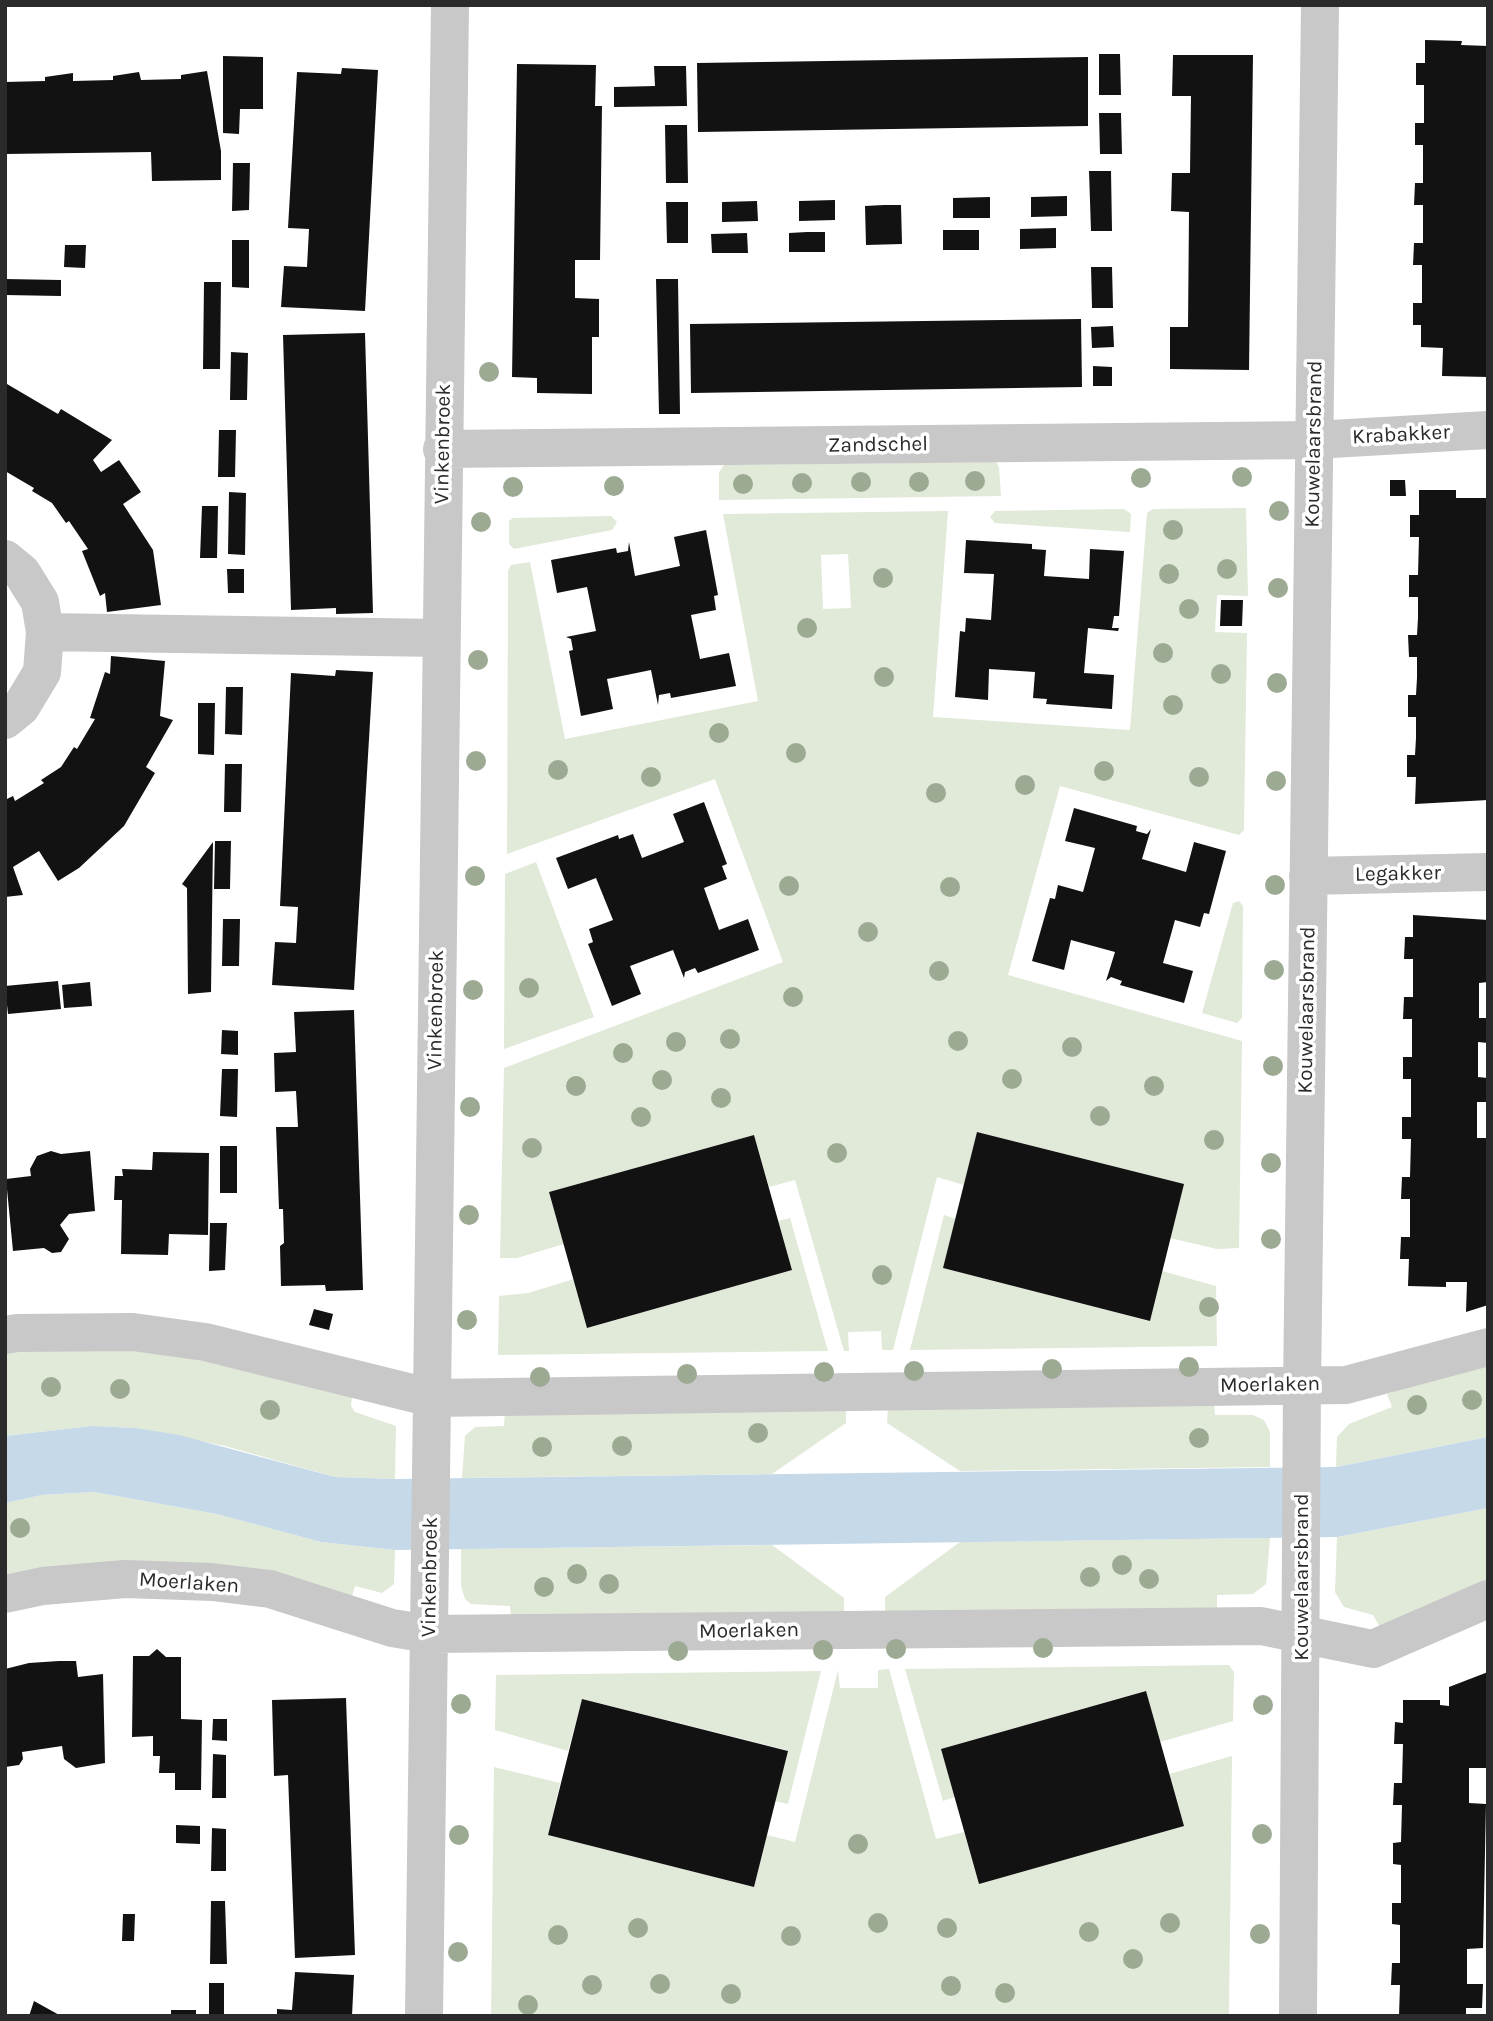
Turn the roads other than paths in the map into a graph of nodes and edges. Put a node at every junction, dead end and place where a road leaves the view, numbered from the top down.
1 (450, 5) edge
2 (1320, 5) edge
3 (1488, 430) edge
4 (1314, 440) junction
5 (442, 449) junction
6 (5, 559) edge
7 (46, 632) junction
8 (441, 638) junction
9 (5, 720) edge
10 (1488, 872) edge
11 (1308, 876) junction
12 (5, 1335) edge
13 (1488, 1347) edge
14 (1302, 1385) junction
15 (432, 1398) junction
16 (5, 1594) edge
17 (1488, 1599) edge
18 (429, 1634) junction
19 (1303, 1634) junction
20 (424, 2016) edge
21 (1298, 2016) edge

1 - 5 street, Vinkenbroek
2 - 4 street, Kouwelaarsbrand
3 - 4 street, Krabakker
4 - 5 street, Zandschel
4 - 11 street, Kouwelaarsbrand
5 - 8 street, Vinkenbroek
6 - 7 street
7 - 8 street
7 - 9 street
8 - 15 street, Vinkenbroek
10 - 11 street, Legakker
11 - 14 street, Kouwelaarsbrand
12 - 15 street, Moerlaken
13 - 14 street, Moerlaken
14 - 15 street, Moerlaken
14 - 19 street, Kouwelaarsbrand
15 - 18 street, Vinkenbroek
16 - 18 street, Moerlaken
17 - 19 street, Moerlaken
18 - 19 street, Moerlaken
18 - 20 street, Vinkenbroek
19 - 21 street, Kouwelaarsbrand

